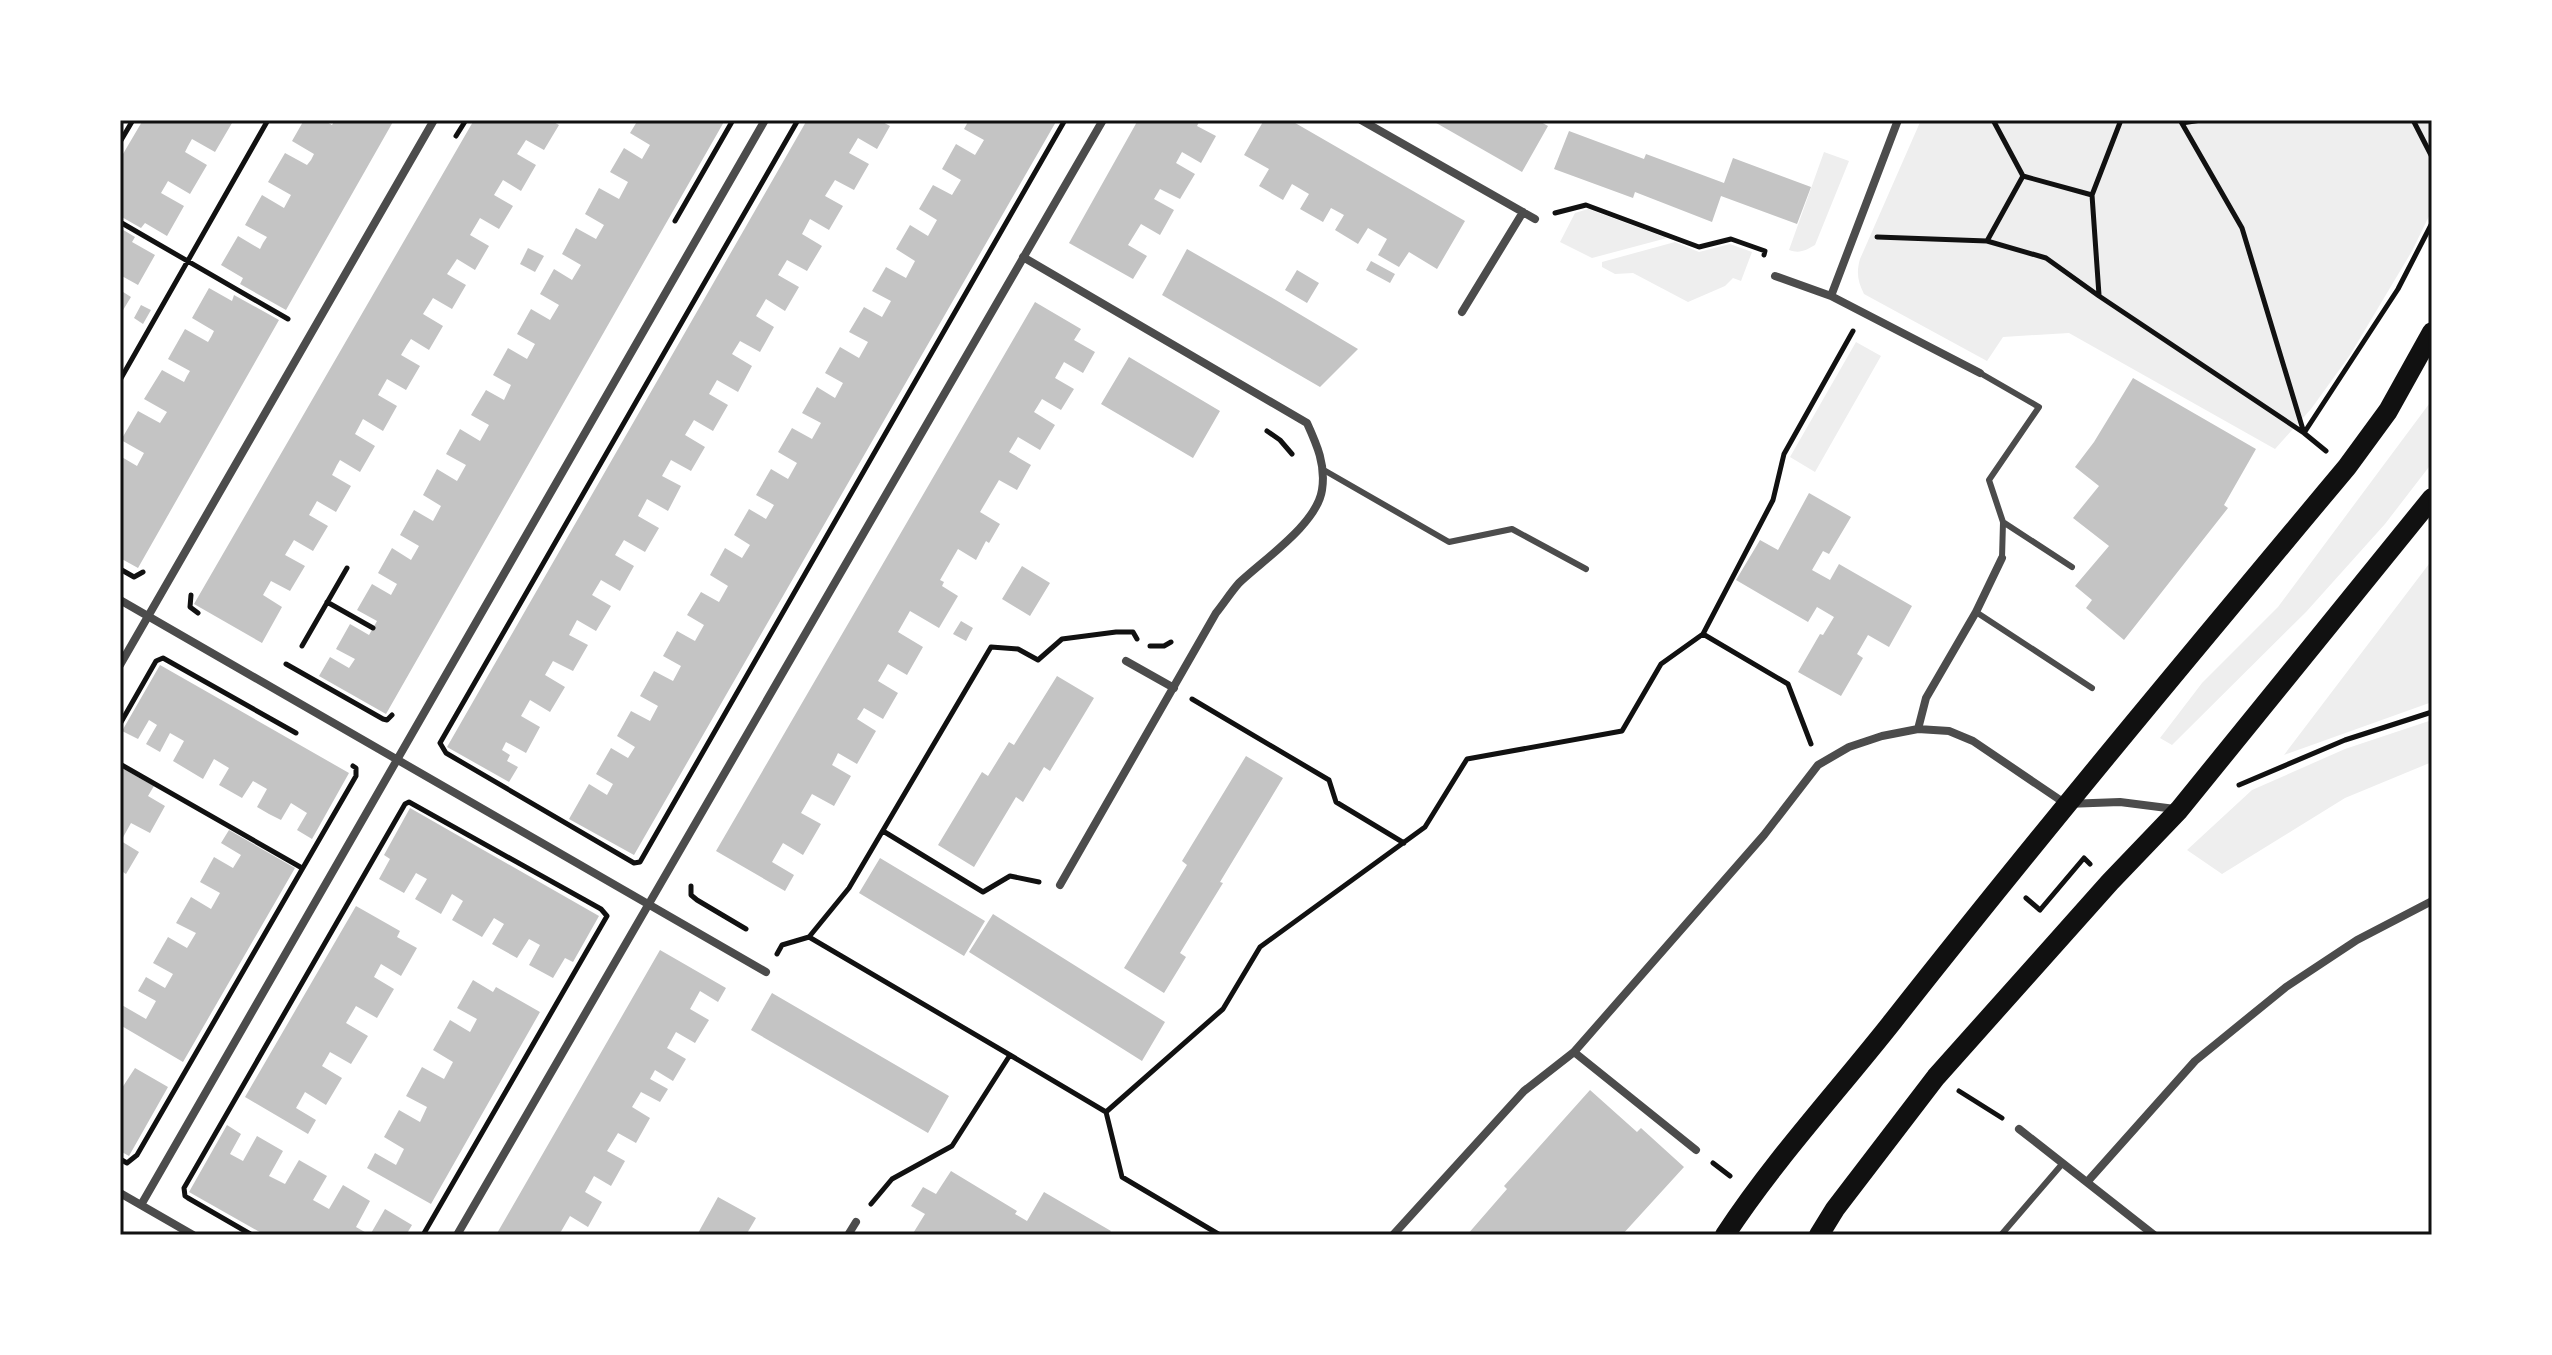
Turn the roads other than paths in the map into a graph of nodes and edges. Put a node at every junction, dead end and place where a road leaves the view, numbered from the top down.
1 (434, 120) edge
2 (765, 120) edge
3 (1103, 120) edge
4 (1361, 120) edge
5 (1898, 120) edge
6 (1523, 212) junction
7 (1535, 219) road end
8 (1023, 257) junction
9 (1775, 276) road end
10 (1831, 296) junction
11 (1462, 312) dead end
12 (2432, 332) edge
13 (1980, 373) joint
14 (1322, 469) junction
15 (2432, 498) edge
16 (2003, 522) junction
17 (2002, 558) joint
18 (2072, 567) dead end
19 (1586, 569) dead end
20 (120, 600) edge
21 (1976, 612) junction
22 (148, 617) junction
23 (1126, 661) road end
24 (120, 665) edge
25 (1174, 688) junction
26 (2092, 688) dead end
27 (1918, 729) junction
28 (397, 761) junction
29 (2066, 804) junction
30 (2179, 810) junction
31 (1060, 885) road end
32 (2432, 901) edge
33 (648, 906) junction
34 (766, 972) road end
35 (1574, 1052) junction
36 (2019, 1129) road end
37 (1696, 1150) road end
38 (2063, 1163) junction
39 (2088, 1181) junction
40 (120, 1193) edge
41 (141, 1205) junction
42 (856, 1222) road end
43 (193, 1235) edge
44 (457, 1235) edge
45 (848, 1235) edge
46 (1393, 1235) edge
47 (1725, 1235) edge
48 (1819, 1235) edge
49 (2001, 1235) edge
50 (2154, 1235) edge

1 - 22 street
2 - 28 street
3 - 8 street
4 - 6 street
5 - 10 street
6 - 7 street
6 - 11 street
8 - 14 street
8 - 33 street
9 - 10 street
10 - 13 street
12 - 29 main road
13 - 16 lane
14 - 19 lane
14 - 25 street
15 - 30 main road
16 - 17 lane
16 - 18 lane
17 - 21 street
20 - 22 street
21 - 26 lane
21 - 27 street
22 - 24 street
22 - 28 street
23 - 25 street
25 - 31 street
27 - 29 street
27 - 35 street
28 - 33 street
28 - 41 street
29 - 30 street
29 - 47 main road
30 - 48 main road
32 - 39 street
33 - 34 street
33 - 44 street
35 - 37 street
35 - 46 street
36 - 38 street
38 - 39 street
38 - 49 lane
39 - 50 street
40 - 41 street
41 - 43 street
42 - 45 street

